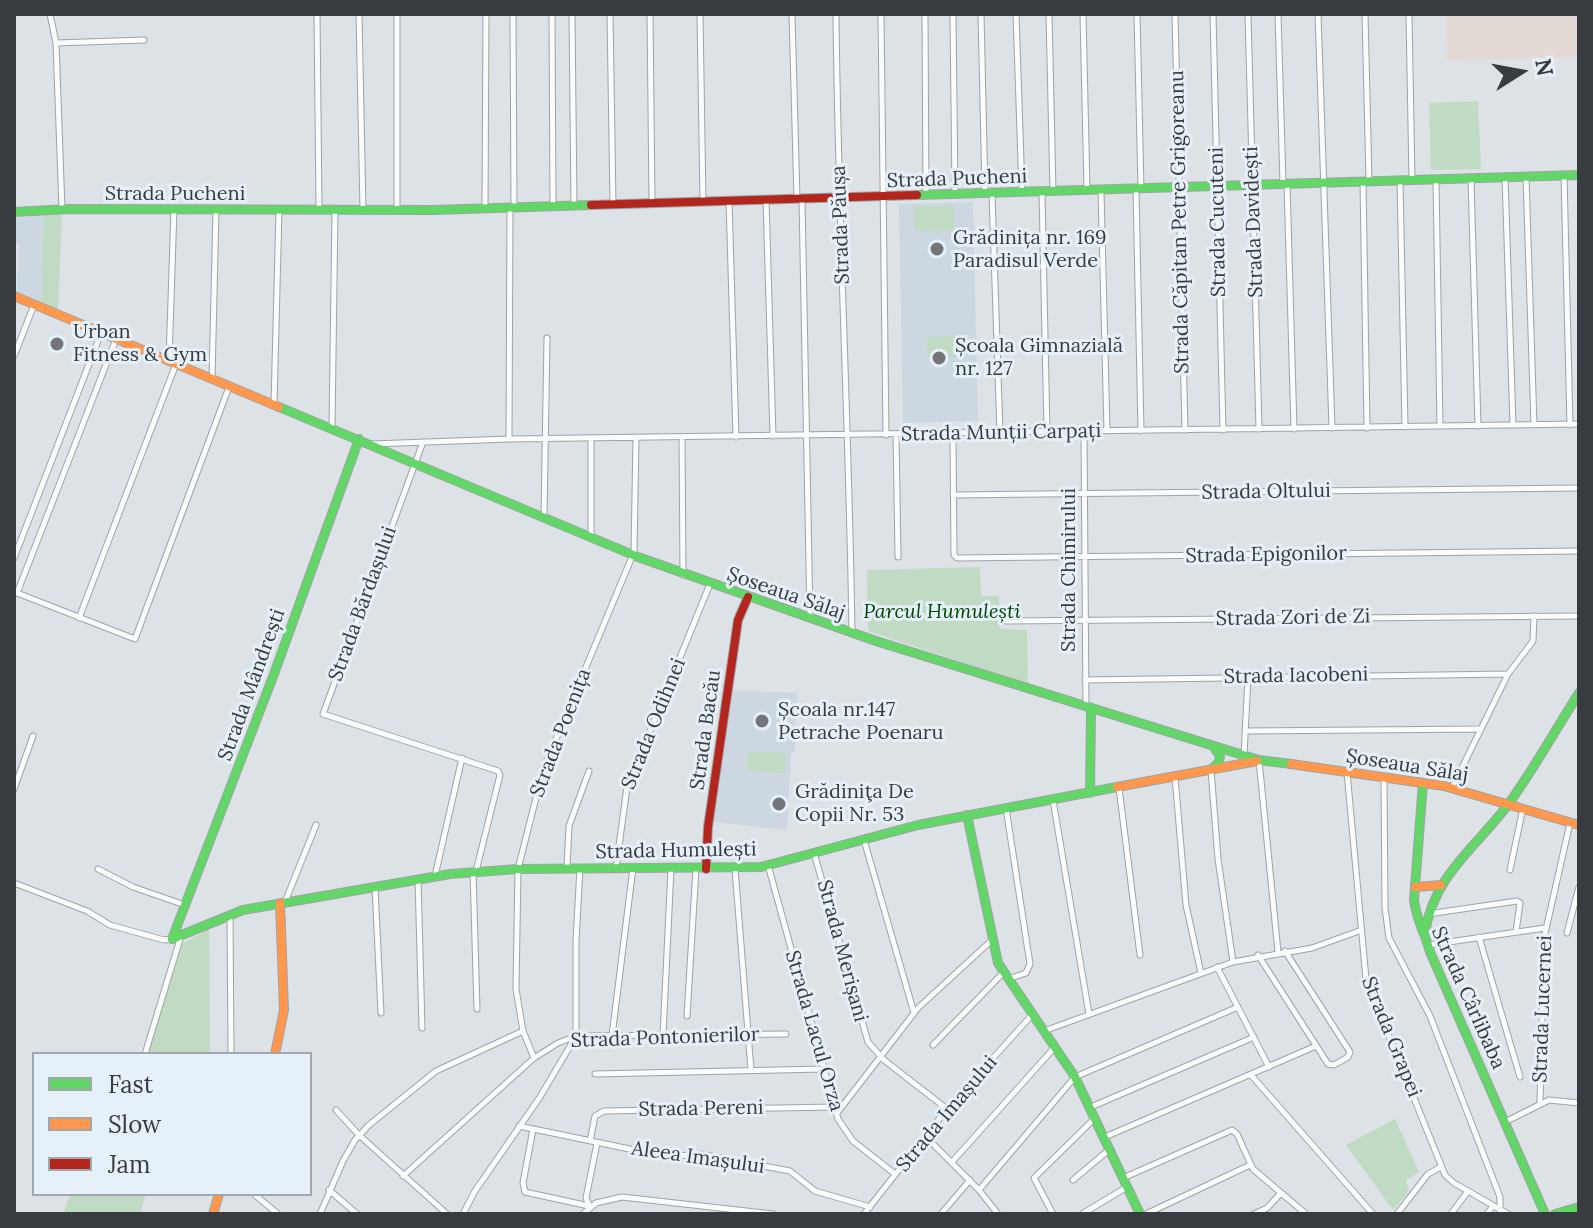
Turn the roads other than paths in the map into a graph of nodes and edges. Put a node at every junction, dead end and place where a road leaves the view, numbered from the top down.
1 (50, 14) edge
2 (317, 14) edge
3 (359, 14) edge
4 (397, 14) edge
5 (486, 14) edge
6 (513, 14) edge
7 (552, 14) edge
8 (572, 14) edge
9 (610, 14) edge
10 (650, 14) edge
11 (700, 14) edge
12 (792, 14) edge
13 (836, 14) edge
14 (881, 14) edge
15 (925, 14) edge
16 (953, 14) edge
17 (981, 14) edge
18 (1016, 14) edge
19 (1049, 14) edge
20 (1083, 14) edge
21 (1137, 14) edge
22 (1175, 14) edge
23 (1213, 14) edge
24 (1248, 14) edge
25 (1278, 14) edge
26 (1318, 14) edge
27 (1365, 14) edge
28 (1409, 14) edge
29 (144, 40) dead end
30 (56, 43) junction
31 (1564, 175) junction
32 (1579, 175) edge
33 (1505, 177) junction
34 (1526, 177) junction
35 (1471, 179) junction
36 (1436, 180) junction
37 (1400, 181) junction
38 (1412, 181) junction
39 (1366, 182) junction
40 (1324, 183) junction
41 (1285, 184) junction
42 (1253, 185) junction
43 (1217, 187) junction
44 (1179, 188) junction
45 (1138, 190) junction
46 (1087, 191) junction
47 (1101, 191) junction
48 (1053, 192) junction
49 (1022, 193) junction
50 (1042, 193) junction
51 (988, 194) junction
52 (955, 195) junction
53 (926, 196) junction
54 (882, 197) junction
55 (839, 198) junction
56 (766, 200) junction
57 (800, 200) junction
58 (729, 201) junction
59 (703, 202) junction
60 (652, 203) junction
61 (613, 204) junction
62 (574, 205) junction
63 (553, 206) junction
64 (485, 208) junction
65 (512, 208) junction
66 (62, 209) junction
67 (174, 209) junction
68 (216, 210) junction
69 (279, 210) junction
70 (319, 210) junction
71 (335, 210) junction
72 (397, 210) junction
73 (363, 211) junction
74 (14, 212) edge
75 (14, 296) edge
76 (34, 305) junction
77 (101, 333) junction
78 (547, 338) dead end
79 (116, 339) junction
80 (14, 356) edge
81 (173, 362) junction
82 (212, 379) junction
83 (230, 386) junction
84 (274, 404) junction
85 (1579, 424) edge
86 (1513, 425) junction
87 (1534, 425) junction
88 (1570, 425) junction
89 (1440, 426) junction
90 (1478, 426) junction
91 (1405, 427) junction
92 (332, 428) junction
93 (1332, 428) junction
94 (1367, 428) junction
95 (1259, 429) junction
96 (1294, 429) junction
97 (1185, 430) junction
98 (1223, 430) junction
99 (1107, 431) junction
100 (1141, 431) junction
101 (1047, 432) junction
102 (1084, 432) junction
103 (1000, 433) junction
104 (896, 434) junction
105 (953, 434) junction
106 (849, 435) junction
107 (886, 435) junction
108 (773, 436) junction
109 (808, 436) junction
110 (682, 437) junction
111 (736, 437) junction
112 (636, 438) junction
113 (359, 439) junction
114 (509, 439) junction
115 (546, 439) junction
116 (591, 439) junction
117 (423, 442) junction
118 (369, 444) junction
119 (415, 464) junction
120 (1579, 488) edge
121 (1085, 494) junction
122 (953, 495) junction
123 (544, 518) junction
124 (591, 538) junction
125 (1579, 551) edge
126 (633, 555) junction
127 (898, 557) dead end
128 (1085, 557) junction
129 (14, 558) edge
130 (683, 575) junction
131 (710, 584) junction
132 (748, 597) junction
133 (1534, 616) junction
134 (1579, 616) edge
135 (79, 618) junction
136 (810, 619) junction
137 (1006, 621) dead end
138 (1085, 621) junction
139 (852, 633) junction
140 (1508, 674) junction
141 (1248, 677) junction
142 (1085, 680) junction
143 (1579, 693) edge
144 (1088, 708) junction
145 (1479, 729) junction
146 (1246, 731) junction
147 (33, 736) dead end
148 (1212, 746) junction
149 (1244, 755) junction
150 (462, 758) junction
151 (1259, 760) junction
152 (1211, 770) junction
153 (589, 771) dead end
154 (1347, 772) junction
155 (1175, 777) junction
156 (1384, 778) junction
157 (1423, 783) junction
158 (1119, 788) junction
159 (1452, 788) junction
160 (14, 789) edge
161 (1090, 793) junction
162 (1053, 800) junction
163 (1509, 804) junction
164 (1006, 808) junction
165 (1523, 808) junction
166 (967, 815) junction
167 (1575, 823) edge
168 (316, 825) dead end
169 (864, 840) junction
170 (814, 853) junction
171 (768, 865) junction
172 (567, 868) junction
173 (580, 868) junction
174 (616, 868) junction
175 (633, 868) junction
176 (98, 869) dead end
177 (518, 869) junction
178 (671, 869) junction
179 (701, 869) junction
180 (735, 869) junction
181 (1510, 870) dead end
182 (475, 871) junction
183 (435, 876) junction
184 (418, 879) junction
185 (14, 883) edge
186 (1441, 885) junction
187 (375, 886) junction
188 (1415, 887) junction
189 (1579, 887) edge
190 (283, 903) junction
191 (185, 905) junction
192 (230, 914) junction
193 (1427, 914) junction
194 (1546, 927) junction
195 (1359, 931) junction
196 (1516, 932) junction
197 (1425, 933) junction
198 (1567, 933) dead end
199 (1479, 937) junction
200 (177, 938) junction
201 (992, 940) junction
202 (1427, 945) junction
203 (1285, 951) junction
204 (1278, 952) junction
205 (1140, 955) dead end
206 (1258, 955) junction
207 (1233, 962) junction
208 (1217, 967) junction
209 (1201, 973) junction
210 (1005, 976) junction
211 (1238, 1007) junction
212 (477, 1009) dead end
213 (381, 1013) dead end
214 (914, 1013) junction
215 (1089, 1014) junction
216 (1032, 1015) junction
217 (687, 1016) dead end
218 (422, 1028) dead end
219 (523, 1031) junction
220 (1044, 1031) junction
221 (786, 1034) dead end
222 (663, 1035) junction
223 (748, 1035) junction
224 (576, 1036) junction
225 (612, 1036) junction
226 (1254, 1037) junction
227 (933, 1045) dead end
228 (1316, 1046) junction
229 (1055, 1047) junction
230 (146, 1052) edge
231 (231, 1052) edge
232 (275, 1052) edge
233 (881, 1056) junction
234 (534, 1058) junction
235 (1269, 1067) junction
236 (824, 1069) junction
237 (751, 1070) junction
238 (595, 1074) dead end
239 (1251, 1075) junction
240 (1075, 1077) junction
241 (1520, 1077) dead end
242 (1540, 1103) junction
243 (1579, 1103) edge
244 (1091, 1107) junction
245 (947, 1109) junction
246 (336, 1110) dead end
247 (836, 1110) junction
248 (1096, 1117) junction
249 (1505, 1122) junction
250 (519, 1126) junction
251 (533, 1129) junction
252 (359, 1135) junction
253 (925, 1136) junction
254 (1105, 1137) junction
255 (590, 1141) junction
256 (597, 1143) junction
257 (1110, 1149) junction
258 (952, 1162) junction
259 (1250, 1165) junction
260 (1441, 1167) junction
261 (895, 1174) junction
262 (403, 1176) junction
263 (970, 1180) junction
264 (1073, 1180) dead end
265 (1125, 1182) junction
266 (329, 1190) junction
267 (979, 1190) junction
268 (1468, 1191) junction
269 (1281, 1193) junction
270 (256, 1196) edge
271 (593, 1205) junction
272 (1493, 1206) junction
273 (870, 1207) junction
274 (1579, 1207) edge
275 (1500, 1210) junction
276 (278, 1214) edge
277 (320, 1214) edge
278 (357, 1214) edge
279 (447, 1214) edge
280 (463, 1214) edge
281 (583, 1214) edge
282 (773, 1214) edge
283 (864, 1214) edge
284 (941, 1214) edge
285 (998, 1214) edge
286 (1053, 1214) edge
287 (1082, 1214) edge
288 (1140, 1214) edge
289 (1146, 1214) edge
290 (1254, 1214) edge
291 (1306, 1214) edge
292 (1373, 1214) edge
293 (1397, 1214) edge
294 (1451, 1214) edge
295 (1487, 1214) edge
296 (1508, 1214) edge
297 (1545, 1214) edge
298 (1555, 1214) edge

1 - 30 street
2 - 70 street
3 - 73 street
4 - 72 street
5 - 64 street
6 - 65 street
7 - 63 street
8 - 62 street
9 - 61 street
10 - 60 street
11 - 59 street
12 - 57 street
13 - 55 street, Strada Păușa
14 - 54 street
15 - 53 street
16 - 52 street
17 - 51 street
18 - 49 street
19 - 48 street
20 - 46 street
21 - 45 street
22 - 44 street, Strada Căpitan Petre Grigoreanu
23 - 43 street, Strada Cucuteni
24 - 42 street, Strada Davidești
25 - 41 street
26 - 40 street
27 - 39 street
28 - 38 street
29 - 30 street
30 - 66 street
31 - 32 street, Strada Pucheni
31 - 34 street, Strada Pucheni
31 - 88 street
33 - 34 street, Strada Pucheni
33 - 35 street, Strada Pucheni
33 - 86 street
34 - 87 street
35 - 36 street, Strada Pucheni
35 - 90 street
36 - 38 street, Strada Pucheni
36 - 89 street
37 - 38 street, Strada Pucheni
37 - 39 street, Strada Pucheni
37 - 91 street
39 - 40 street, Strada Pucheni
39 - 94 street
40 - 41 street, Strada Pucheni
40 - 93 street
41 - 42 street, Strada Pucheni
41 - 96 street
42 - 43 street, Strada Pucheni
42 - 95 street, Strada Davidești
43 - 44 street, Strada Pucheni
43 - 98 street, Strada Cucuteni
44 - 45 street, Strada Pucheni
44 - 97 street, Strada Căpitan Petre Grigoreanu
45 - 47 street, Strada Pucheni
45 - 100 street
46 - 47 street, Strada Pucheni
46 - 48 street, Strada Pucheni
47 - 99 street
48 - 50 street, Strada Pucheni
49 - 50 street, Strada Pucheni
49 - 51 street, Strada Pucheni
50 - 101 street
51 - 52 street, Strada Pucheni
51 - 103 street
52 - 53 street, Strada Pucheni
53 - 54 street, Strada Pucheni
54 - 55 street, Strada Pucheni
54 - 107 street
55 - 57 street, Strada Pucheni
55 - 106 street, Strada Păușa
56 - 57 street, Strada Pucheni
56 - 58 street, Strada Pucheni
56 - 108 street
57 - 109 street
58 - 59 street, Strada Pucheni
58 - 111 street
59 - 60 street, Strada Pucheni
60 - 61 street, Strada Pucheni
61 - 62 street, Strada Pucheni
62 - 63 street, Strada Pucheni
63 - 65 street, Strada Pucheni
64 - 65 street, Strada Pucheni
64 - 72 street, Strada Pucheni
65 - 114 street
66 - 67 street, Strada Pucheni
66 - 74 street, Strada Pucheni
67 - 68 street, Strada Pucheni
67 - 81 street
68 - 69 street, Strada Pucheni
68 - 82 street
69 - 70 street, Strada Pucheni
69 - 84 street
70 - 71 street, Strada Pucheni
71 - 73 street, Strada Pucheni
71 - 92 street
72 - 73 street, Strada Pucheni
75 - 76 street, Șoseaua Sălaj
76 - 77 street, Șoseaua Sălaj
76 - 80 street
77 - 79 street, Șoseaua Sălaj
77 - 129 street
78 - 115 street
79 - 81 street, Șoseaua Sălaj
79 - 135 street
81 - 82 street, Șoseaua Sălaj
81 - 135 street
82 - 83 street, Șoseaua Sălaj
83 - 84 street, Șoseaua Sălaj
83 - 135 street
84 - 92 street, Șoseaua Sălaj
85 - 88 street, Strada Munții Carpați
86 - 87 street, Strada Munții Carpați
86 - 90 street, Strada Munții Carpați
87 - 88 street, Strada Munții Carpați
89 - 90 street, Strada Munții Carpați
89 - 91 street, Strada Munții Carpați
91 - 94 street, Strada Munții Carpați
92 - 113 street, Șoseaua Sălaj
93 - 94 street, Strada Munții Carpați
93 - 96 street, Strada Munții Carpați
95 - 96 street, Strada Munții Carpați
95 - 98 street, Strada Munții Carpați
97 - 98 street, Strada Munții Carpați
97 - 100 street, Strada Munții Carpați
99 - 100 street, Strada Munții Carpați
99 - 102 street, Strada Munții Carpați
101 - 102 street, Strada Munții Carpați
101 - 103 street, Strada Munții Carpați
102 - 121 street, Strada Chimirului
103 - 105 street, Strada Munții Carpați
104 - 105 street, Strada Munții Carpați
104 - 107 street, Strada Munții Carpați
104 - 127 street
105 - 122 street
106 - 107 street, Strada Munții Carpați
106 - 109 street, Strada Munții Carpați
106 - 139 street, Strada Păușa
108 - 109 street, Strada Munții Carpați
108 - 111 street, Strada Munții Carpați
109 - 136 street
110 - 111 street, Strada Munții Carpați
110 - 112 street, Strada Munții Carpați
110 - 130 street
112 - 116 street, Strada Munții Carpați
112 - 126 street
113 - 118 street, Șoseaua Sălaj
113 - 191 street, Strada Mândrești
114 - 115 street, Strada Munții Carpați
114 - 117 street, Strada Munții Carpați
115 - 116 street, Strada Munții Carpați
115 - 123 street
116 - 124 street
117 - 118 street, Strada Munții Carpați
117 - 119 street
118 - 119 street, Șoseaua Sălaj
119 - 123 street, Șoseaua Sălaj
119 - 150 street, Strada Bărdașului
120 - 121 street, Strada Oltului
121 - 122 street, Strada Oltului
121 - 128 street, Strada Chimirului
122 - 128 street, Strada Epigonilor
123 - 124 street, Șoseaua Sălaj
124 - 126 street, Șoseaua Sălaj
125 - 128 street, Strada Epigonilor
126 - 130 street, Șoseaua Sălaj
126 - 177 street, Strada Poenița
128 - 138 street, Strada Chimirului
130 - 131 street, Șoseaua Sălaj
131 - 132 street, Șoseaua Sălaj
131 - 174 street, Strada Odihnei
132 - 136 street, Șoseaua Sălaj
132 - 179 street, Strada Bacău
133 - 134 street, Strada Zori de Zi
133 - 138 street, Strada Zori de Zi
133 - 140 street
136 - 139 street, Șoseaua Sălaj
137 - 138 street, Strada Zori de Zi
138 - 142 street, Strada Chimirului
139 - 144 street, Șoseaua Sălaj
140 - 141 street, Strada Iacobeni
140 - 145 street
141 - 142 street, Strada Iacobeni
141 - 146 street
142 - 144 street, Strada Chimirului
143 - 163 street
144 - 148 street, Șoseaua Sălaj
144 - 161 street, Strada Chimirului
145 - 146 street
145 - 159 street
146 - 149 street
147 - 160 street
148 - 149 street, Șoseaua Sălaj
148 - 152 street
149 - 151 street, Șoseaua Sălaj
150 - 182 street
150 - 183 street
151 - 152 street, Strada Humulești
151 - 154 street, Șoseaua Sălaj
151 - 204 street
152 - 155 street, Strada Humulești
152 - 207 street
153 - 172 street
154 - 156 street, Șoseaua Sălaj
154 - 195 street, Strada Grapei
155 - 158 street, Strada Humulești
155 - 209 street
156 - 157 street, Șoseaua Sălaj
156 - 275 street
157 - 159 street, Șoseaua Sălaj
157 - 188 street, Strada Cârlibaba
158 - 161 street, Strada Humulești
158 - 205 street
159 - 163 street, Șoseaua Sălaj
161 - 162 street, Strada Humulești
162 - 164 street, Strada Humulești
162 - 215 street
163 - 165 street, Șoseaua Sălaj
163 - 186 street
164 - 166 street, Strada Humulești
164 - 210 street
165 - 167 street, Șoseaua Sălaj
165 - 181 street
166 - 169 street, Strada Humulești
166 - 201 street
167 - 194 street, Strada Lucernei
168 - 190 street
169 - 170 street, Strada Humulești
169 - 214 street
170 - 171 street, Strada Humulești
170 - 233 street, Strada Merișani
171 - 180 street, Strada Humulești
171 - 236 street, Strada Lacul Orza
172 - 173 street, Strada Humulești
172 - 177 street, Strada Humulești
173 - 174 street, Strada Humulești
173 - 224 street
174 - 175 street, Strada Humulești
175 - 178 street, Strada Humulești
175 - 225 street
176 - 191 street
177 - 182 street, Strada Humulești
177 - 219 street, Strada Poenița
178 - 179 street, Strada Humulești
178 - 222 street
179 - 180 street, Strada Humulești
179 - 217 street
180 - 223 street
182 - 183 street, Strada Humulești
182 - 212 street
183 - 184 street, Strada Humulești
184 - 187 street, Strada Humulești
184 - 218 street
185 - 200 street
186 - 188 street
186 - 193 street
187 - 190 street, Strada Humulești
187 - 213 street
188 - 197 street, Strada Cârlibaba
189 - 198 street
190 - 192 street, Strada Humulești
190 - 232 street
191 - 200 street, Strada Mândrești
192 - 200 street, Strada Humulești
192 - 231 street
193 - 196 street
193 - 197 street
194 - 196 street
194 - 242 street, Strada Lucernei
195 - 203 street
195 - 260 street, Strada Grapei
196 - 199 street
197 - 202 street, Strada Cârlibaba
199 - 202 street
199 - 241 street
200 - 230 street
201 - 210 street
201 - 214 street
202 - 249 street, Strada Cârlibaba
203 - 204 street
203 - 228 street
204 - 206 street
206 - 207 street
206 - 228 street
207 - 208 street
208 - 209 street
208 - 211 street
209 - 215 street
210 - 216 street
210 - 227 street
211 - 226 street
211 - 240 street
214 - 233 street
215 - 220 street
216 - 220 street
216 - 245 street, Strada Imașului
219 - 234 street, Strada Poenița
219 - 252 street
220 - 229 street
221 - 223 street, Strada Pontonierilor
222 - 223 street, Strada Pontonierilor
222 - 225 street, Strada Pontonierilor
223 - 237 street
224 - 225 street, Strada Pontonierilor
224 - 234 street, Strada Pontonierilor
224 - 250 street
226 - 235 street
226 - 244 street
228 - 235 street
229 - 240 street
229 - 258 street
233 - 245 street, Strada Merișani
233 - 247 street
234 - 262 street, Strada Pontonierilor
235 - 239 street
236 - 237 street
236 - 247 street, Strada Lacul Orza
237 - 238 street
239 - 254 street
239 - 292 street
240 - 244 street
240 - 267 street
242 - 243 street
242 - 249 street
244 - 248 street
245 - 253 street, Strada Imașului
246 - 252 street
247 - 255 street, Strada Pereni
247 - 261 street, Strada Lacul Orza
248 - 254 street
248 - 286 street
249 - 297 street, Strada Cârlibaba
250 - 251 street, Aleea Imașului
250 - 280 street
251 - 255 street, Aleea Imașului
251 - 271 street
252 - 262 street
252 - 266 street
253 - 258 street
253 - 261 street, Strada Imașului
254 - 257 street
255 - 256 street, Aleea Imașului
256 - 271 street
256 - 273 street, Aleea Imașului
257 - 264 street
257 - 265 street
258 - 263 street
259 - 265 street
259 - 269 street
259 - 289 street
260 - 268 street, Strada Grapei
260 - 293 street
261 - 273 street, Strada Imașului
262 - 279 street
263 - 267 street
263 - 284 street
265 - 287 street
265 - 288 street
266 - 277 street
266 - 278 street
267 - 285 street
268 - 272 street, Strada Grapei
268 - 294 street
269 - 290 street
269 - 291 street
270 - 276 street
271 - 281 street
271 - 282 street
272 - 275 street, Strada Grapei
272 - 295 street
273 - 283 street, Strada Imașului
274 - 298 street
275 - 296 street, Strada Grapei

